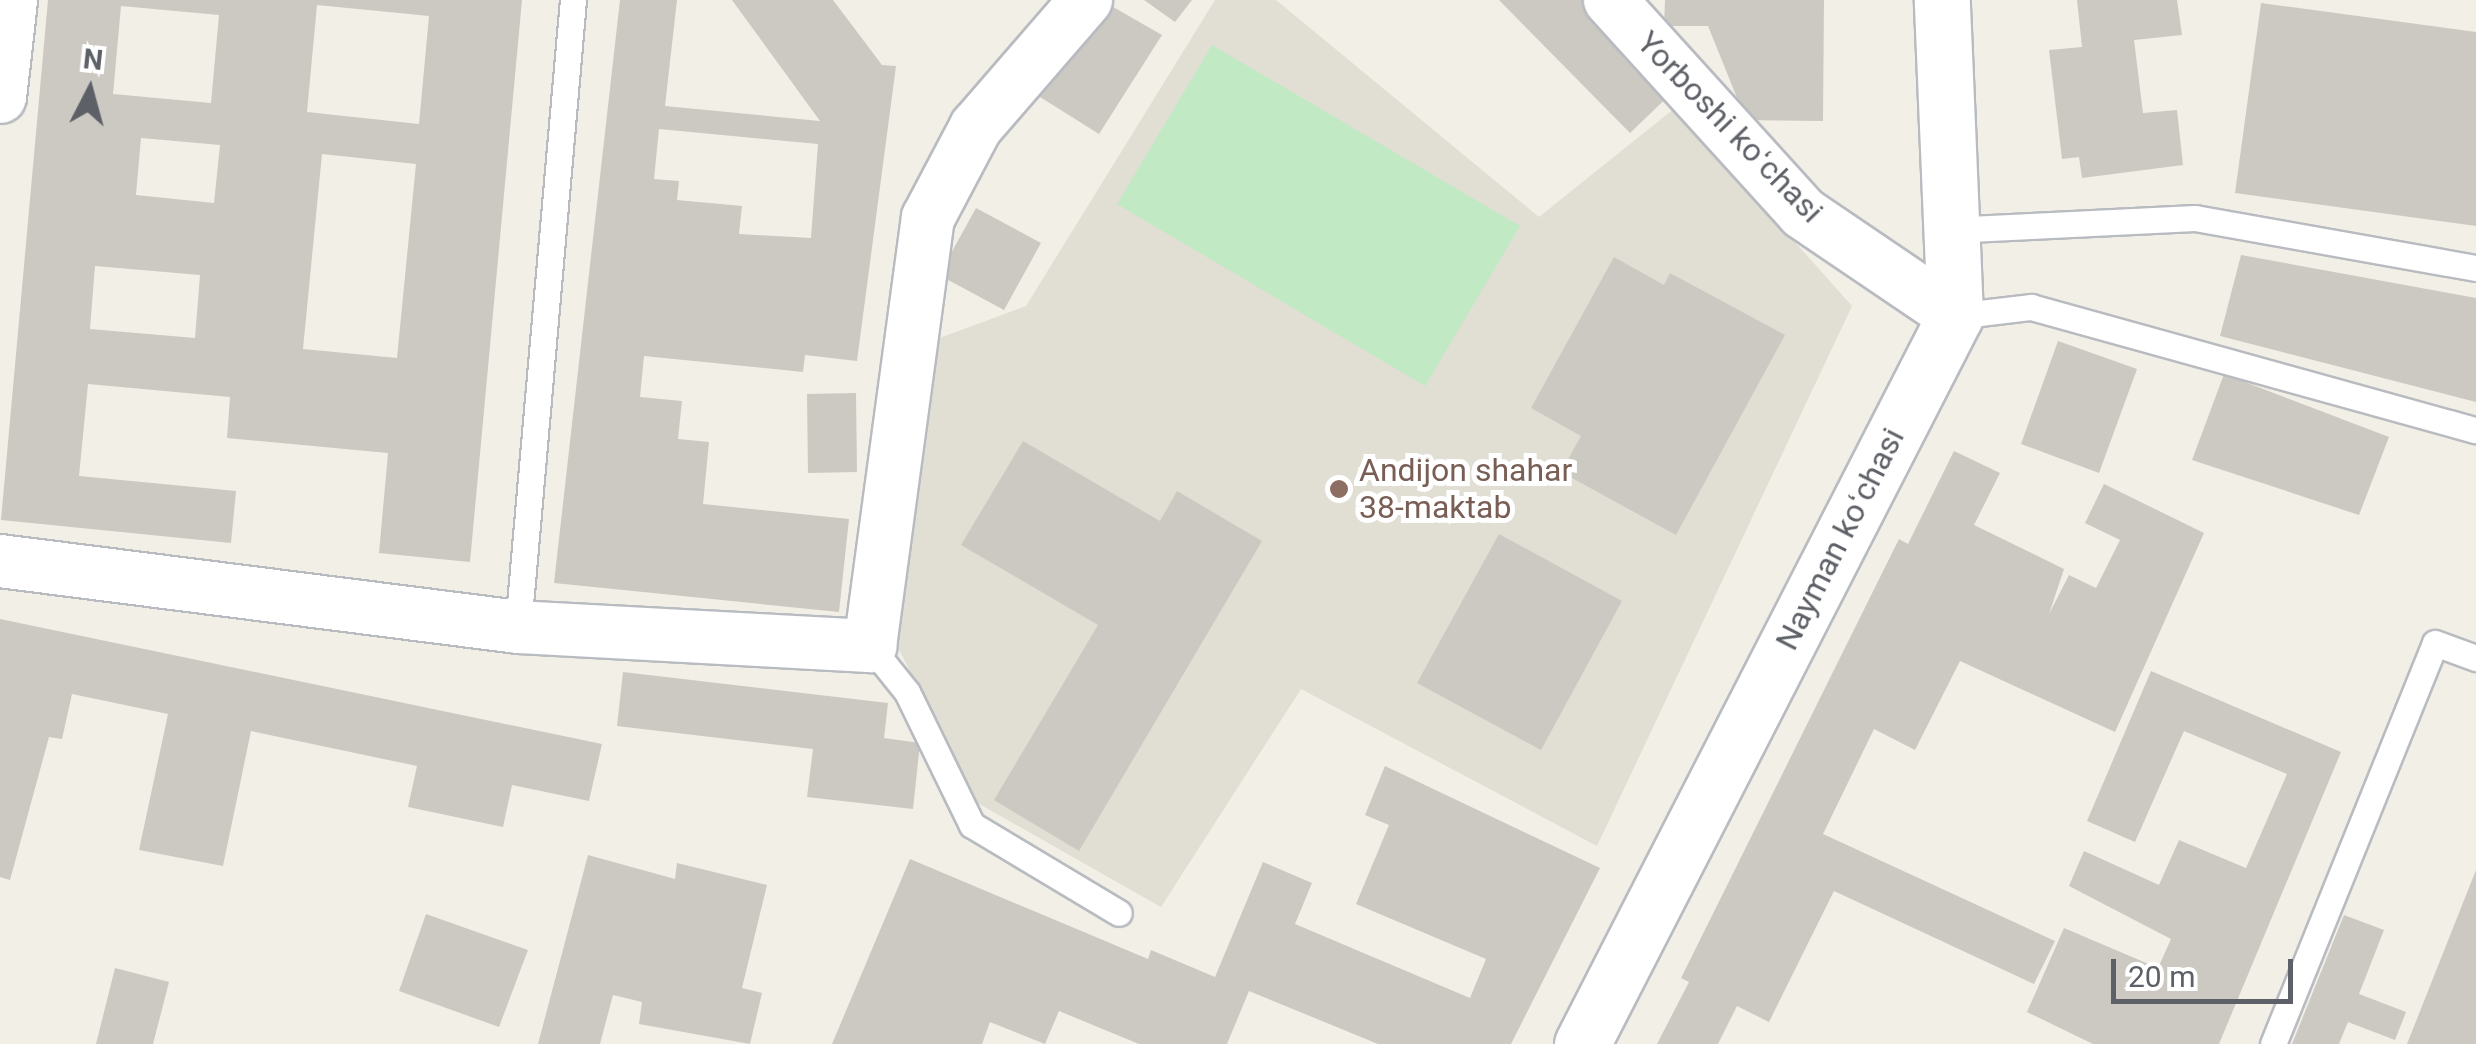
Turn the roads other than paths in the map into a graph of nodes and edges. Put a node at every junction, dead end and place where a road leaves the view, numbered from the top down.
1 (11, 0) edge
2 (573, 0) edge
3 (1086, 0) edge
4 (1610, 0) edge
5 (1942, 0) edge
6 (0, 98) edge
7 (1949, 230) junction
8 (2476, 268) edge
9 (1955, 316) junction
10 (2476, 430) edge
11 (0, 561) edge
12 (518, 628) junction
13 (870, 646) junction
14 (2476, 658) edge
15 (1119, 913) dead end
16 (1582, 1044) edge
17 (2274, 1044) edge

1 - 6 street
2 - 12 lane
3 - 13 street
4 - 9 street, Yorboshi koʻchasi
5 - 7 main road
7 - 8 lane
7 - 9 main road
9 - 10 lane
9 - 16 main road, Nayman koʻchasi
11 - 12 street
12 - 13 street
13 - 15 lane
14 - 17 lane

